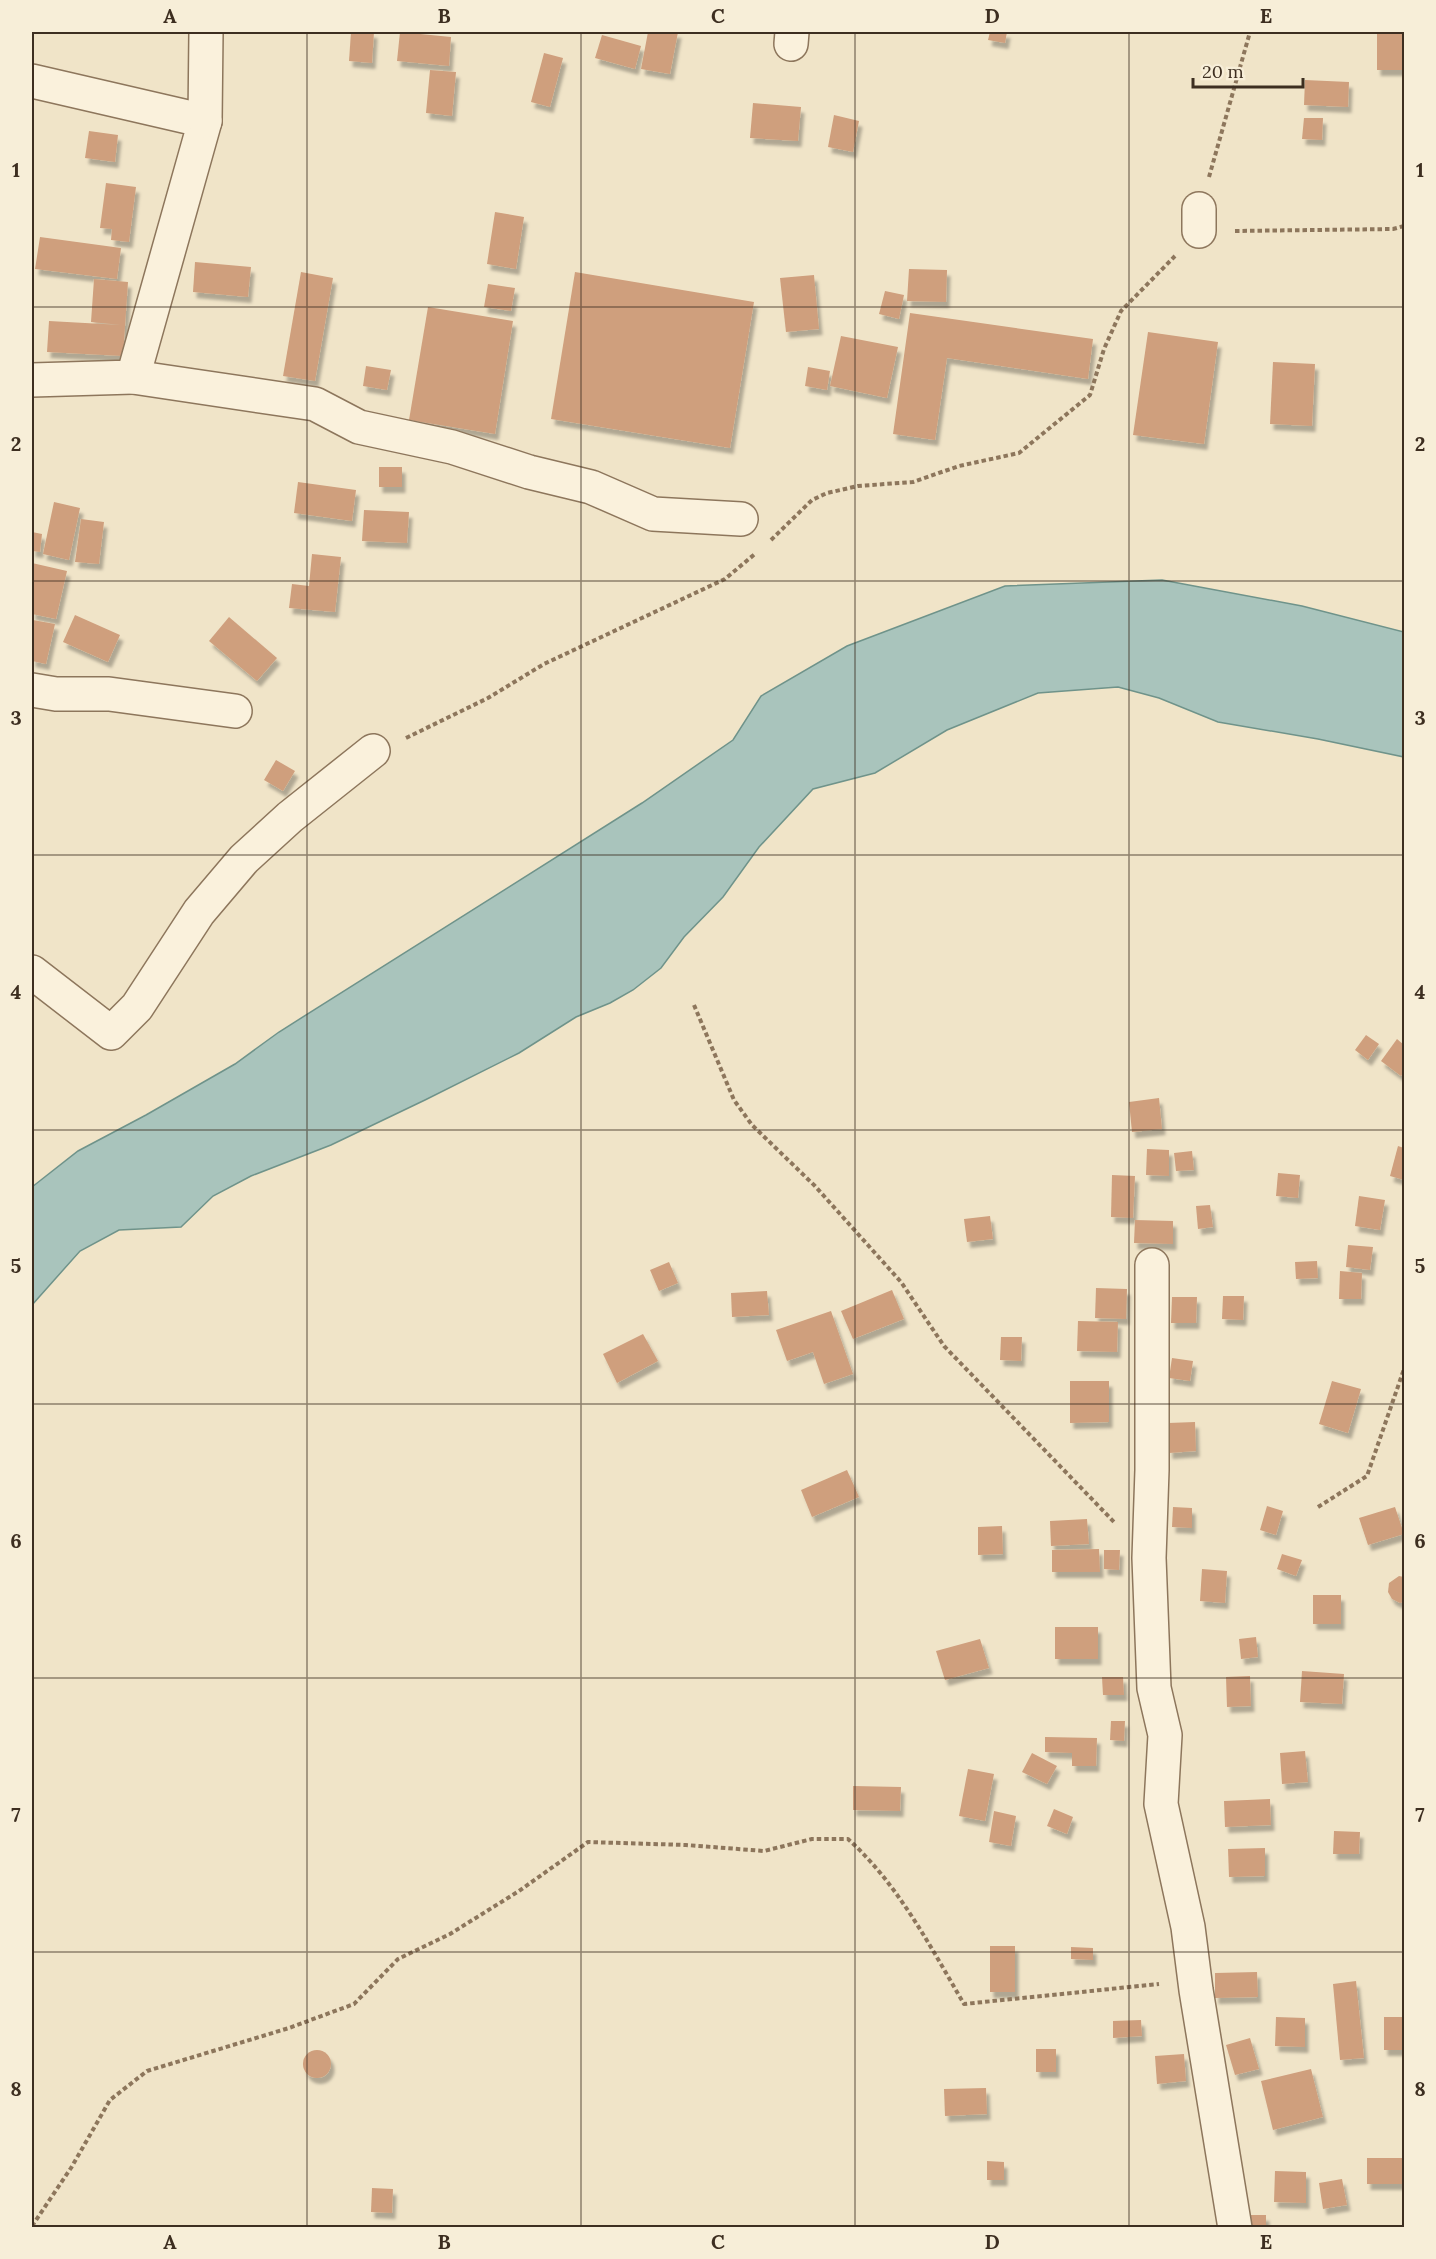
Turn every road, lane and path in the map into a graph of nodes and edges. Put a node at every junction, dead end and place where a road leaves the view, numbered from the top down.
1 (206, 32) edge
2 (1250, 32) edge
3 (32, 81) edge
4 (205, 121) junction
5 (1199, 220) junction
6 (1404, 226) edge
7 (133, 377) junction
8 (32, 380) edge
9 (741, 519) dead end
10 (769, 542) dead end
11 (760, 549) dead end
12 (32, 690) edge
13 (235, 711) dead end
14 (418, 733) dead end
15 (373, 751) dead end
16 (32, 972) edge
17 (694, 1005) dead end
18 (1152, 1265) dead end
19 (1404, 1369) edge
20 (1318, 1507) dead end
21 (1149, 1558) junction
22 (1196, 1990) junction
23 (32, 2226) edge
24 (1235, 2228) edge

1 - 4 street
2 - 5 path
3 - 4 street
4 - 7 street
5 - 6 path
5 - 10 path
7 - 8 street
7 - 9 street
11 - 14 path
12 - 13 street
15 - 16 street
17 - 21 path
18 - 21 street
19 - 20 path
21 - 22 street
22 - 23 path
22 - 24 street

